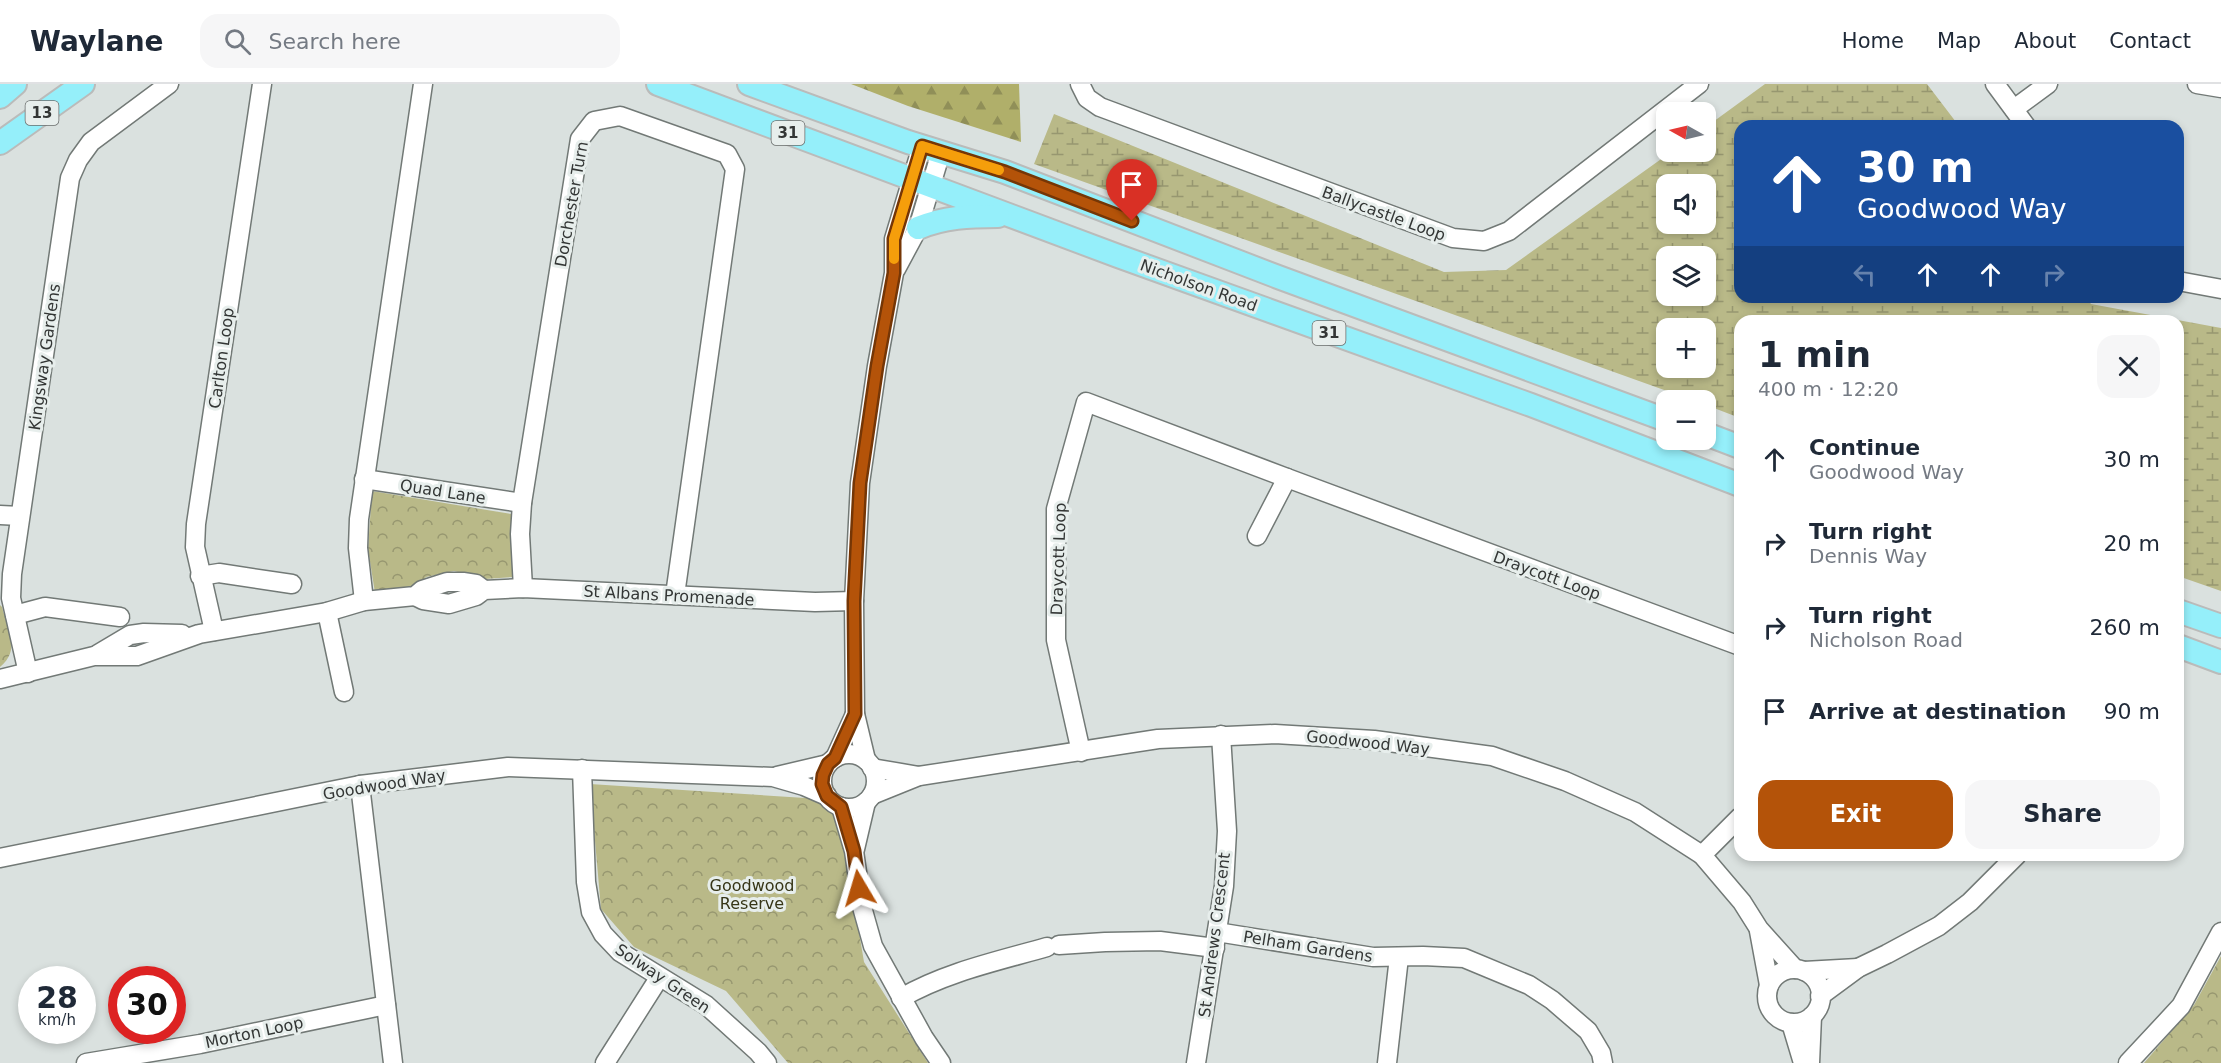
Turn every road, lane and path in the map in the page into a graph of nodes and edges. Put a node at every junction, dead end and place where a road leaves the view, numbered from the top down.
1 (15, 84) edge
2 (83, 84) edge
3 (169, 84) edge
4 (262, 84) edge
5 (423, 84) edge
6 (658, 84) edge
7 (749, 84) edge
8 (1080, 84) edge
9 (1699, 84) edge
10 (1995, 84) edge
11 (2048, 84) edge
12 (2197, 84) edge
13 (2221, 88) edge
14 (0, 96) edge
15 (2014, 110) junction
16 (2022, 120) edge
17 (0, 143) edge
18 (931, 149) junction
19 (921, 182) junction
20 (1011, 216) junction
21 (918, 228) junction
22 (894, 273) junction
23 (2184, 282) edge
24 (2221, 289) edge
25 (1656, 416) edge
26 (1716, 438) edge
27 (1734, 445) edge
28 (1287, 478) junction
29 (364, 479) junction
30 (1734, 483) edge
31 (522, 503) junction
32 (0, 515) edge
33 (20, 516) junction
34 (1257, 536) dead end
35 (200, 576) junction
36 (292, 584) dead end
37 (523, 588) junction
38 (675, 595) junction
39 (364, 601) junction
40 (854, 601) junction
41 (327, 612) junction
42 (2184, 613) edge
43 (15, 615) junction
44 (120, 617) dead end
45 (2221, 626) edge
46 (207, 632) junction
47 (1734, 644) edge
48 (2184, 649) edge
49 (2184, 664) edge
50 (2221, 664) edge
51 (28, 673) junction
52 (0, 679) edge
53 (344, 692) dead end
54 (855, 714) junction
55 (1221, 735) junction
56 (1081, 752) junction
57 (832, 761) junction
58 (869, 764) junction
59 (582, 769) junction
60 (919, 776) junction
61 (773, 777) junction
62 (360, 785) junction
63 (869, 799) junction
64 (834, 801) junction
65 (1734, 823) edge
66 (854, 851) junction
67 (1702, 855) junction
68 (0, 858) edge
69 (2011, 861) edge
70 (1759, 929) junction
71 (2221, 932) edge
72 (1216, 940) junction
73 (1399, 957) junction
74 (1858, 968) junction
75 (1800, 970) junction
76 (659, 978) junction
77 (1769, 985) junction
78 (1820, 996) junction
79 (901, 998) junction
80 (386, 1005) junction
81 (1812, 1016) junction
82 (1791, 1023) junction
83 (2131, 1062) edge
84 (86, 1063) edge
85 (393, 1063) edge
86 (604, 1063) edge
87 (767, 1063) edge
88 (941, 1063) edge
89 (1196, 1063) edge
90 (1387, 1063) edge
91 (1603, 1063) edge
92 (1803, 1063) edge
93 (1810, 1063) edge

1 - 14 main road, 13
2 - 17 main road, 13
3 - 33 street, Kingsway Gardens
4 - 35 street, Carlton Loop
5 - 29 street
6 - 19 main road, Nicholson Road / 31
7 - 18 main road, 31
8 - 9 street, Ballycastle Loop
10 - 15 street
11 - 15 street
12 - 13 street
15 - 16 street
18 - 19 street
18 - 25 main road, 31
19 - 20 main road, Nicholson Road / 31
19 - 21 street
19 - 22 street
20 - 21 main road
20 - 30 main road, Nicholson Road / 31
21 - 22 street
22 - 40 street
23 - 24 street
26 - 27 main road
28 - 34 street
28 - 47 street, Draycott Loop
28 - 56 street, Draycott Loop
29 - 31 street, Quad Lane
29 - 39 street
31 - 37 street, Dorchester Turn
31 - 38 street, Dorchester Turn
32 - 33 street
33 - 43 street, Kingsway Gardens
35 - 36 street
35 - 46 street, Carlton Loop
37 - 38 street, St Albans Promenade
37 - 39 street, St Albans Promenade
38 - 40 street, St Albans Promenade
39 - 41 street, St Albans Promenade
40 - 54 street
41 - 46 street, St Albans Promenade
41 - 53 street
42 - 45 main road
43 - 44 street
43 - 51 street, Kingsway Gardens
46 - 51 street, St Albans Promenade
48 - 50 main road
49 - 50 main road
51 - 52 street, St Albans Promenade
54 - 57 street
54 - 58 street
55 - 56 street, Goodwood Way
55 - 67 street, Goodwood Way
55 - 72 street, St Andrews Crescent
56 - 60 street, Goodwood Way
57 - 58 street, Goodwood Way
57 - 61 street, Goodwood Way
57 - 64 street
58 - 60 street, Goodwood Way
58 - 63 street
59 - 61 street, Goodwood Way
59 - 62 street, Goodwood Way
59 - 76 street, Solway Green
60 - 63 street, Goodwood Way
61 - 64 street, Goodwood Way
62 - 68 street, Goodwood Way
62 - 80 street
63 - 64 street, Goodwood Way
63 - 66 street
64 - 66 street
65 - 67 street
66 - 79 street
67 - 70 street, Goodwood Way
69 - 74 street
70 - 75 street, Goodwood Way
70 - 77 street, Goodwood Way
71 - 83 street
72 - 73 street, Pelham Gardens
72 - 79 street, Pelham Gardens
72 - 89 street, St Andrews Crescent
73 - 90 street
73 - 91 street, Pelham Gardens
74 - 75 street
74 - 78 street
75 - 77 street
75 - 78 street
76 - 86 street
76 - 87 street, Solway Green
77 - 82 street
78 - 81 street
79 - 88 street
80 - 84 street, Morton Loop
80 - 85 street
81 - 82 street
81 - 93 street
82 - 92 street

